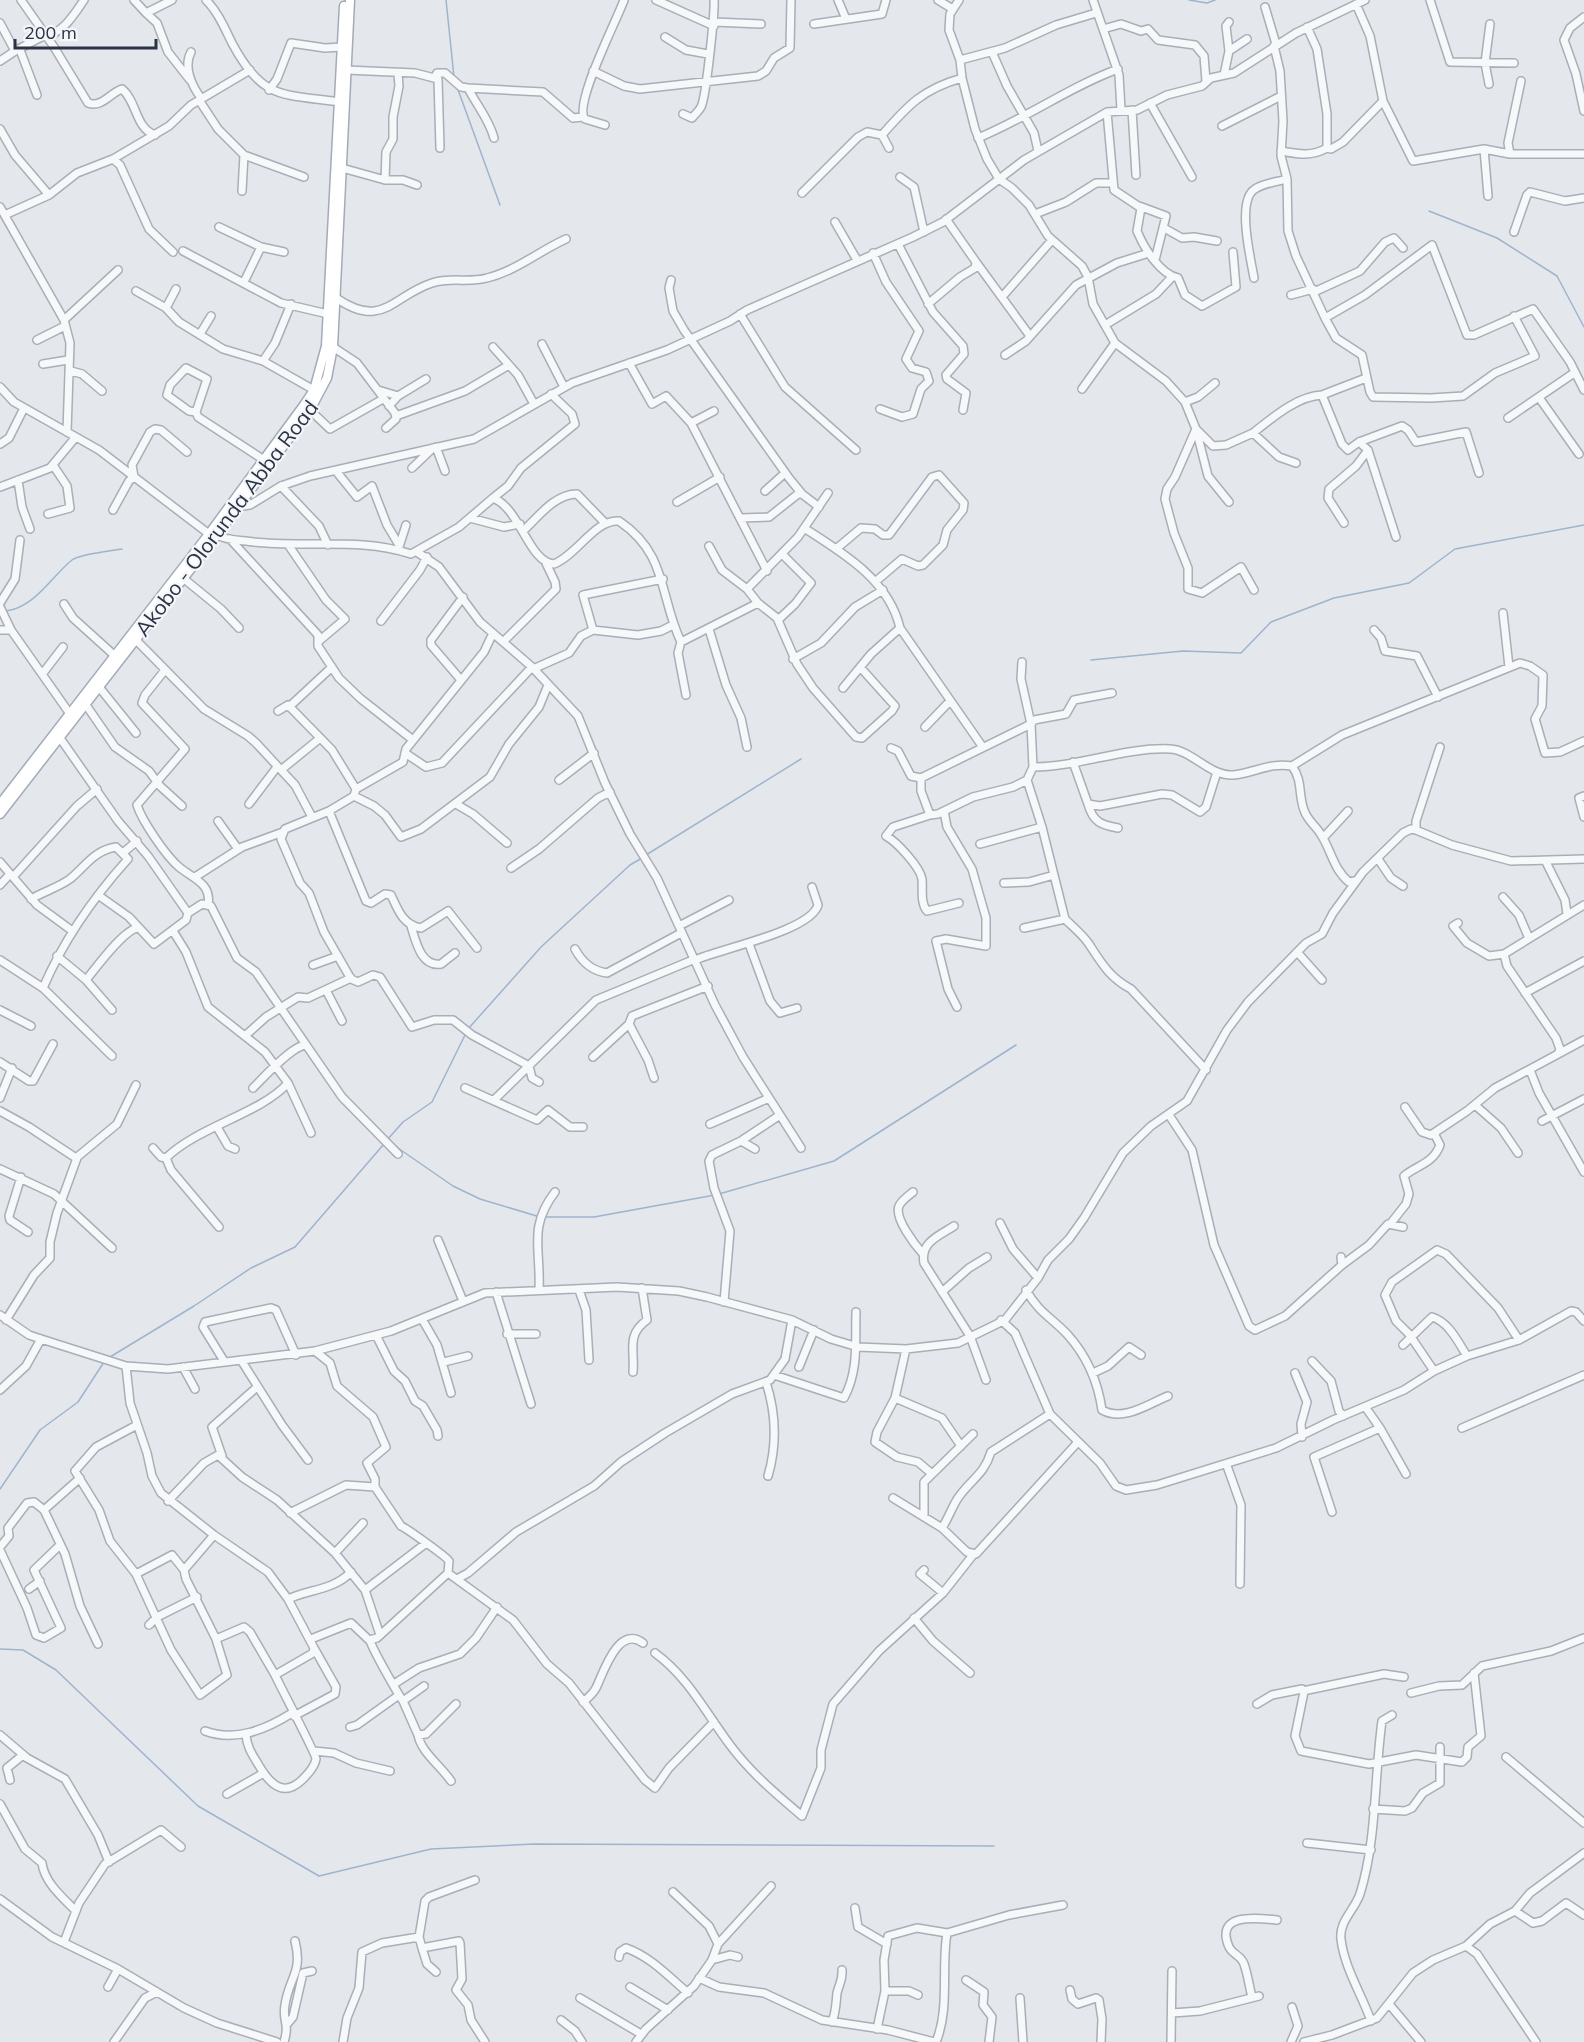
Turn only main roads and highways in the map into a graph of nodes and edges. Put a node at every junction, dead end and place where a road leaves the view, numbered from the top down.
1 (345, 0) edge
2 (350, 0) edge
3 (338, 180) junction
4 (213, 534) junction
5 (153, 611) junction
6 (0, 804) edge
7 (0, 814) edge

1 - 3 main road, Akobo - Olorunda Abba Road
2 - 3 main road, Akobo - Olorunda Abba Road
3 - 4 main road, Akobo - Olorunda Abba Road
3 - 4 main road, Akobo - Olorunda Abba Road
4 - 5 main road, Akobo - Olorunda Abba Road
4 - 5 main road, Akobo - Olorunda Abba Road
5 - 6 main road, Akobo - Olorunda Abba Road
5 - 7 main road, Akobo - Olorunda Abba Road

